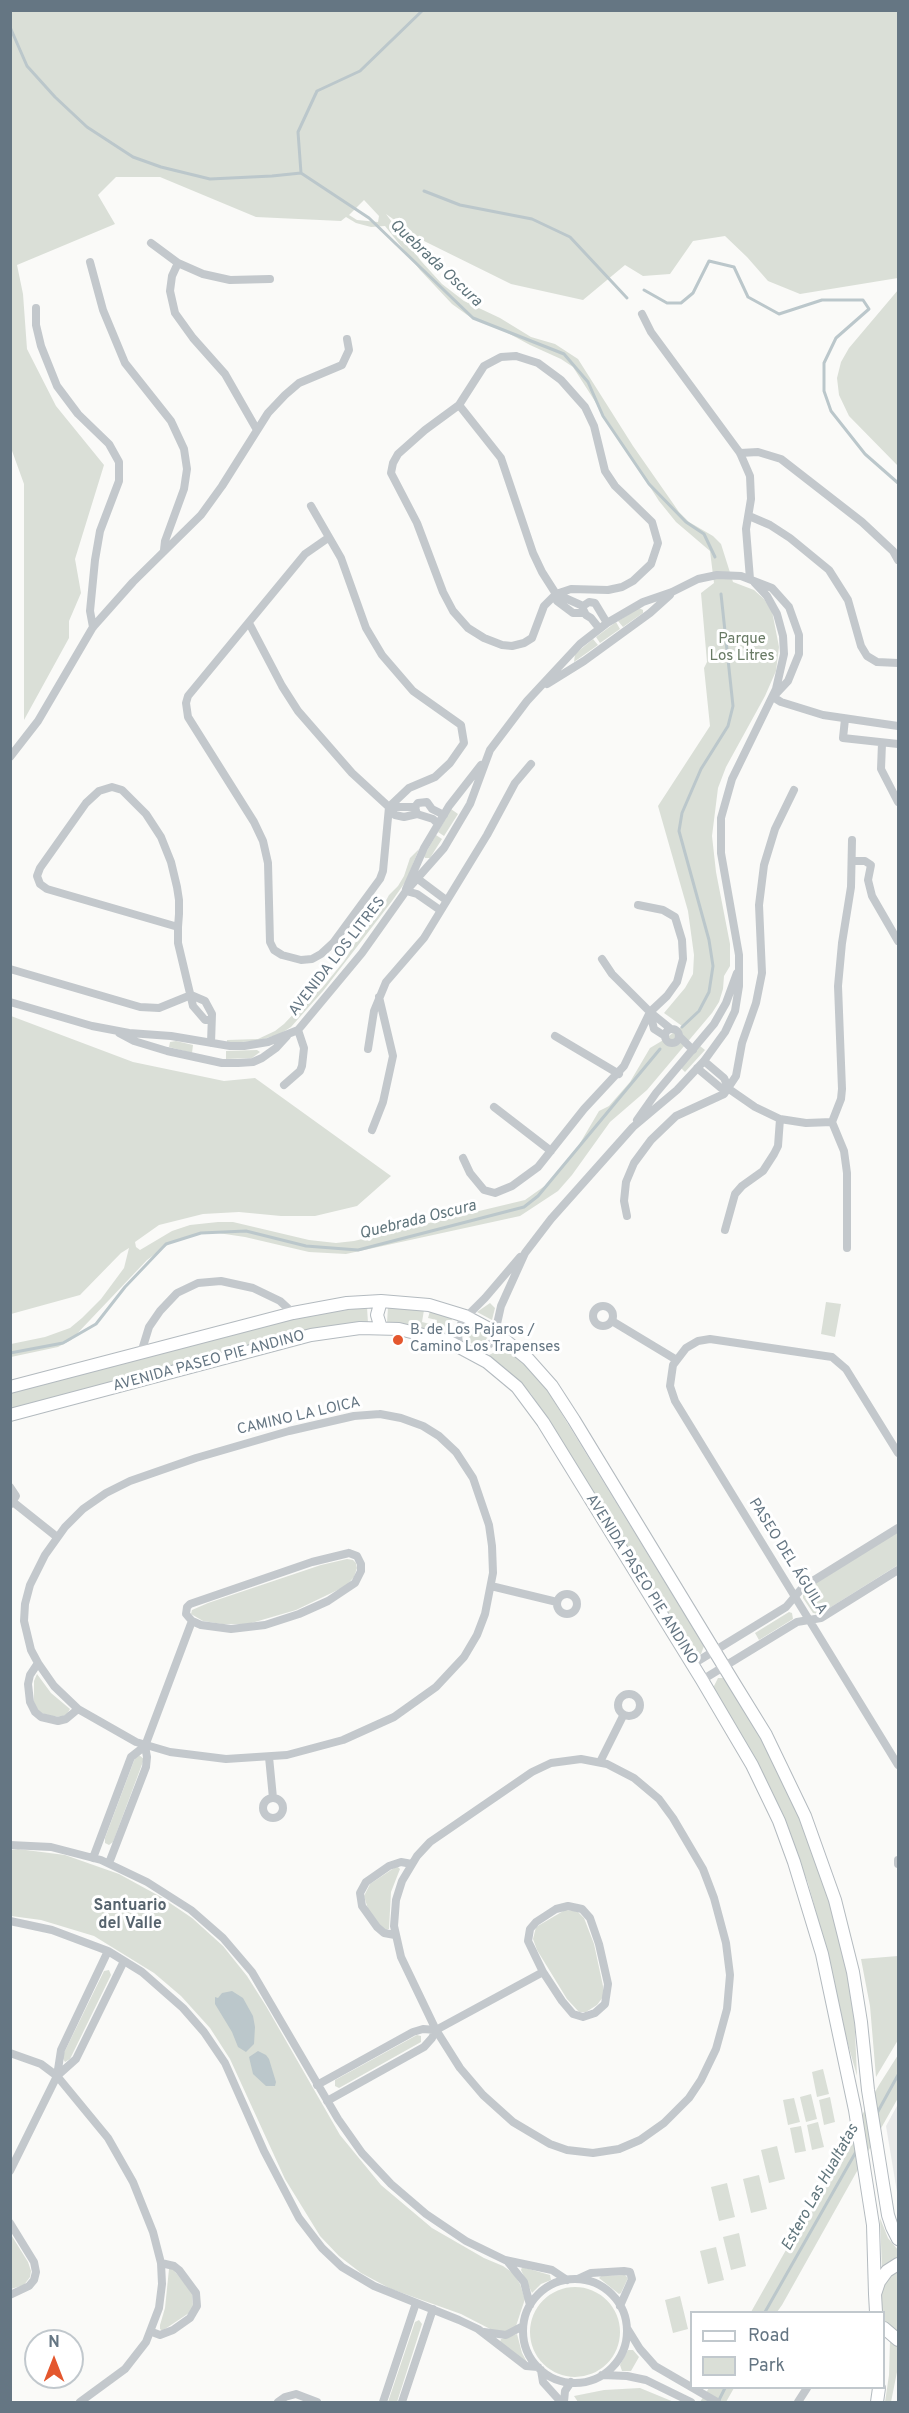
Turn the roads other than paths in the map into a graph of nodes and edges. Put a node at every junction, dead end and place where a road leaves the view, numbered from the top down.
1 (151, 243) dead end
2 (90, 262) dead end
3 (178, 263) junction
4 (270, 279) dead end
5 (36, 308) dead end
6 (642, 314) dead end
7 (347, 339) dead end
8 (459, 405) junction
9 (257, 430) junction
10 (740, 453) junction
11 (311, 506) dead end
12 (749, 516) junction
13 (328, 538) junction
14 (164, 551) junction
15 (898, 560) edge
16 (752, 580) junction
17 (672, 592) junction
18 (556, 594) junction
19 (643, 602) junction
20 (584, 609) junction
21 (650, 613) junction
22 (249, 623) junction
23 (607, 623) junction
24 (93, 627) junction
25 (599, 628) junction
26 (568, 656) junction
27 (898, 663) edge
28 (576, 667) junction
29 (538, 689) junction
30 (773, 697) junction
31 (845, 719) junction
32 (898, 726) edge
33 (882, 743) junction
34 (898, 744) edge
35 (10, 757) edge
36 (483, 762) junction
37 (531, 764) dead end
38 (461, 789) junction
39 (794, 790) dead end
40 (474, 795) junction
41 (898, 802) edge
42 (390, 807) junction
43 (416, 810) junction
44 (444, 815) junction
45 (438, 824) junction
46 (852, 840) dead end
47 (420, 856) junction
48 (853, 861) junction
49 (431, 864) junction
50 (418, 879) junction
51 (406, 891) junction
52 (446, 900) junction
53 (638, 905) dead end
54 (440, 910) junction
55 (178, 927) junction
56 (898, 941) edge
57 (602, 959) dead end
58 (739, 967) junction
59 (10, 969) edge
60 (191, 995) junction
61 (379, 996) junction
62 (10, 1002) edge
63 (650, 1012) junction
64 (714, 1024) junction
65 (115, 1030) junction
66 (298, 1030) junction
67 (726, 1032) junction
68 (171, 1036) junction
69 (288, 1036) junction
70 (555, 1036) dead end
71 (676, 1039) junction
72 (211, 1043) junction
73 (257, 1043) junction
74 (368, 1049) dead end
75 (693, 1050) junction
76 (167, 1051) junction
77 (262, 1058) junction
78 (686, 1058) junction
79 (700, 1064) junction
80 (619, 1074) junction
81 (668, 1078) junction
82 (284, 1085) dead end
83 (729, 1089) junction
84 (677, 1090) junction
85 (495, 1107) dead end
86 (780, 1119) junction
87 (832, 1122) junction
88 (633, 1126) junction
89 (372, 1130) dead end
90 (551, 1151) junction
91 (463, 1158) dead end
92 (627, 1216) dead end
93 (725, 1230) dead end
94 (847, 1248) dead end
95 (525, 1252) junction
96 (485, 1298) junction
97 (381, 1301) junction
98 (501, 1306) junction
99 (293, 1313) junction
100 (465, 1316) junction
101 (612, 1322) dead end
102 (381, 1328) junction
103 (495, 1332) junction
104 (459, 1346) junction
105 (141, 1353) junction
106 (475, 1354) junction
107 (675, 1359) junction
108 (10, 1387) edge
109 (10, 1415) edge
110 (898, 1453) edge
111 (10, 1487) edge
112 (12, 1503) edge
113 (898, 1528) edge
114 (57, 1537) junction
115 (898, 1570) edge
116 (491, 1586) junction
117 (795, 1597) junction
118 (557, 1602) dead end
119 (809, 1620) junction
120 (192, 1622) junction
121 (715, 1651) junction
122 (38, 1663) junction
123 (693, 1664) junction
124 (724, 1667) junction
125 (702, 1680) junction
126 (78, 1709) junction
127 (623, 1716) dead end
128 (145, 1746) junction
129 (269, 1757) junction
130 (600, 1762) junction
131 (898, 1765) edge
132 (273, 1798) dead end
133 (10, 1845) edge
134 (93, 1857) junction
135 (109, 1863) junction
136 (412, 1864) junction
137 (10, 1922) edge
138 (395, 1935) junction
139 (108, 1952) junction
140 (124, 1960) junction
141 (543, 1972) junction
142 (436, 2030) junction
143 (10, 2053) edge
144 (57, 2076) junction
145 (317, 2085) junction
146 (327, 2101) junction
147 (10, 2171) edge
148 (10, 2223) edge
149 (898, 2239) edge
150 (505, 2260) junction
151 (161, 2263) junction
152 (898, 2264) edge
153 (578, 2279) junction
154 (567, 2280) junction
155 (875, 2294) junction
156 (10, 2295) edge
157 (416, 2303) junction
158 (530, 2305) junction
159 (620, 2306) junction
160 (433, 2309) junction
161 (876, 2311) edge
162 (523, 2326) junction
163 (626, 2326) junction
164 (885, 2329) edge
165 (478, 2330) junction
166 (152, 2332) junction
167 (898, 2340) edge
168 (540, 2369) junction
169 (601, 2375) junction
170 (571, 2382) junction
171 (690, 2388) edge
172 (692, 2389) edge
173 (806, 2389) edge
174 (688, 2400) edge
175 (80, 2403) edge
176 (278, 2403) edge
177 (317, 2403) edge
178 (383, 2403) edge
179 (402, 2403) edge
180 (563, 2403) edge
181 (717, 2403) edge
182 (798, 2403) edge

1 - 3 street
2 - 14 street
3 - 4 street
3 - 9 street
5 - 24 street
6 - 10 street
7 - 9 street
8 - 18 street
8 - 18 street
8 - 18 street
9 - 14 street
10 - 12 street
10 - 15 street
11 - 13 street
12 - 16 street
12 - 27 street
13 - 22 street
13 - 42 street
14 - 24 street
16 - 17 street, AVENIDA LOS LITRES
16 - 30 street, AVENIDA LOS LITRES
16 - 30 street, AVENIDA LOS LITRES
17 - 19 street, AVENIDA LOS LITRES
17 - 21 street, AVENIDA LOS LITRES
18 - 20 street
19 - 21 street
19 - 23 street, AVENIDA LOS LITRES
20 - 23 street
20 - 25 street
21 - 28 street, AVENIDA LOS LITRES
22 - 42 street
22 - 42 street
23 - 25 street, AVENIDA LOS LITRES
24 - 35 street
25 - 26 street, AVENIDA LOS LITRES
26 - 28 street
26 - 29 street, AVENIDA LOS LITRES
28 - 29 street, AVENIDA LOS LITRES
29 - 36 street, AVENIDA LOS LITRES
30 - 31 street
30 - 58 street, AVENIDA LOS LITRES
31 - 32 street
31 - 33 street
33 - 34 street
33 - 41 street
36 - 38 street, AVENIDA LOS LITRES
36 - 40 street, AVENIDA LOS LITRES
37 - 52 street
38 - 40 street
38 - 44 street, AVENIDA LOS LITRES
39 - 83 street
40 - 49 street, AVENIDA LOS LITRES
42 - 43 street
43 - 44 street
43 - 45 street
44 - 45 street, AVENIDA LOS LITRES
45 - 47 street, AVENIDA LOS LITRES
46 - 48 street
47 - 49 street
47 - 51 street, AVENIDA LOS LITRES
48 - 56 street
48 - 87 street
49 - 50 street, AVENIDA LOS LITRES
50 - 51 street, AVENIDA LOS LITRES
50 - 52 street
51 - 54 street
51 - 66 street, AVENIDA LOS LITRES
52 - 54 street
53 - 63 street
54 - 61 street
55 - 55 street
55 - 60 street
57 - 63 street
58 - 64 street, AVENIDA LOS LITRES
58 - 67 street, AVENIDA LOS LITRES
59 - 60 street
60 - 72 street
61 - 74 street
61 - 89 street
62 - 65 street, AVENIDA LOS LITRES
63 - 71 street
63 - 80 street
64 - 67 street
64 - 75 street, AVENIDA LOS LITRES
65 - 68 street, AVENIDA LOS LITRES
65 - 76 street, AVENIDA LOS LITRES
66 - 69 street, AVENIDA LOS LITRES
66 - 82 street
67 - 79 street, AVENIDA LOS LITRES
68 - 72 street, AVENIDA LOS LITRES
68 - 76 street
69 - 73 street, AVENIDA LOS LITRES
69 - 77 street, AVENIDA LOS LITRES
70 - 80 street
71 - 75 street
71 - 78 street
72 - 73 street, AVENIDA LOS LITRES
73 - 77 street
75 - 78 street, AVENIDA LOS LITRES
76 - 77 street, AVENIDA LOS LITRES
78 - 81 street, AVENIDA LOS LITRES
79 - 83 street
79 - 84 street, AVENIDA LOS LITRES
80 - 90 street
81 - 84 street
81 - 88 street, AVENIDA LOS LITRES
83 - 86 street
83 - 92 street
84 - 88 street, AVENIDA LOS LITRES
85 - 90 street
86 - 87 street
86 - 93 street
87 - 94 street
88 - 95 street, AVENIDA LOS LITRES
90 - 91 street
95 - 96 street, AVENIDA LOS LITRES
95 - 98 street, AVENIDA LOS LITRES
96 - 98 street
96 - 100 street, AVENIDA LOS LITRES
97 - 99 main road, AVENIDA PASEO PIE ANDINO
97 - 100 main road, AVENIDA PASEO PIE ANDINO
97 - 102 main road
98 - 103 street, AVENIDA LOS LITRES
99 - 105 main road, AVENIDA PASEO PIE ANDINO
99 - 105 street, AVENIDA PASEO PIE ANDINO
100 - 103 main road, AVENIDA PASEO PIE ANDINO
100 - 104 street
101 - 107 street
102 - 104 main road, AVENIDA PASEO PIE ANDINO
102 - 109 main road, AVENIDA PASEO PIE ANDINO
103 - 106 street, AVENIDA LOS LITRES
103 - 121 main road, AVENIDA PASEO PIE ANDINO
104 - 106 main road, AVENIDA PASEO PIE ANDINO
105 - 108 main road, AVENIDA PASEO PIE ANDINO
106 - 123 main road, AVENIDA PASEO PIE ANDINO
107 - 110 street
107 - 117 street, PASEO DEL ÁGUILA
111 - 112 street
112 - 114 street
113 - 117 street
114 - 116 street, CAMINO LA LOICA
114 - 122 street, CAMINO LA LOICA
115 - 119 street
116 - 118 street
116 - 129 street, CAMINO LA LOICA
117 - 119 street, PASEO DEL ÁGUILA
117 - 121 street
119 - 124 street
119 - 131 street, PASEO DEL ÁGUILA
120 - 120 street
120 - 128 street
121 - 123 street
121 - 124 main road, AVENIDA PASEO PIE ANDINO
122 - 126 street, CAMINO LA LOICA
122 - 126 street
123 - 125 main road, AVENIDA PASEO PIE ANDINO
124 - 125 street
124 - 149 main road, AVENIDA PASEO PIE ANDINO
125 - 155 main road, AVENIDA PASEO PIE ANDINO
126 - 128 street, CAMINO LA LOICA
127 - 130 street
128 - 129 street, CAMINO LA LOICA
128 - 134 street
128 - 135 street
129 - 132 street
130 - 136 street
130 - 142 street
133 - 134 street
134 - 135 street
135 - 145 street
136 - 138 street
136 - 138 street
137 - 139 street
138 - 142 street
139 - 140 street
139 - 144 street
140 - 144 street
140 - 157 street
141 - 141 street
141 - 142 street
142 - 145 street
142 - 146 street
143 - 144 street
144 - 147 street
144 - 151 street
145 - 146 street
146 - 150 street
148 - 156 street
150 - 154 street
150 - 158 street
151 - 166 street
151 - 166 street
152 - 155 main road
153 - 154 street
153 - 159 street
153 - 159 street
154 - 158 street
155 - 161 main road, AVENIDA PASEO PIE ANDINO
157 - 160 street
157 - 178 street
158 - 162 street
159 - 163 street
160 - 165 street
160 - 179 street
162 - 165 street
162 - 168 street
163 - 169 street
163 - 171 street
164 - 167 main road
165 - 168 street
166 - 175 street
168 - 170 street
168 - 180 street
169 - 170 street
169 - 174 street
170 - 180 street
172 - 181 street
173 - 182 street
176 - 177 street

